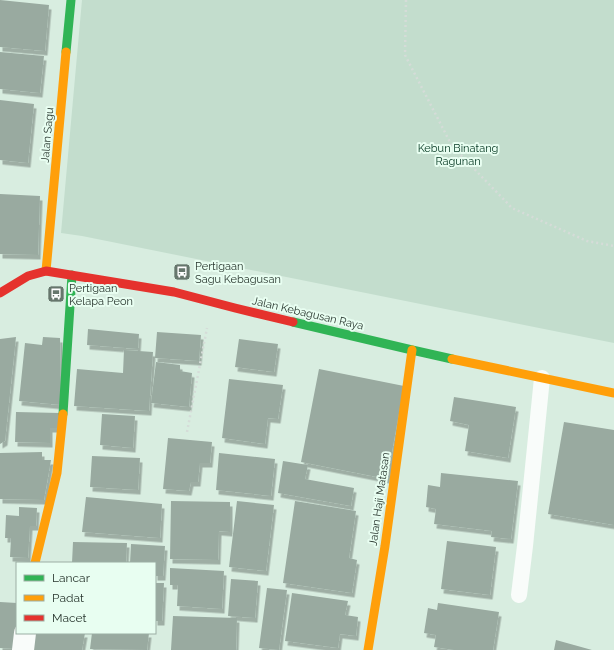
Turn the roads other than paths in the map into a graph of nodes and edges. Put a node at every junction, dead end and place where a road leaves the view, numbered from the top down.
1 (71, 0) edge
2 (46, 271) junction
3 (72, 275) junction
4 (0, 293) edge
5 (412, 350) junction
6 (542, 378) junction
7 (614, 393) edge
8 (35, 562) edge
9 (518, 595) dead end
10 (25, 634) edge
11 (23, 650) edge
12 (368, 650) edge

1 - 2 street, Jalan Sagu
2 - 3 street, Jalan Kebagusan Raya
2 - 4 street, Jalan Kebagusan Raya
3 - 5 street, Jalan Kebagusan Raya
3 - 8 street
5 - 6 street, Jalan Kebagusan Raya
5 - 12 street, Jalan Haji Matasan
6 - 7 street, Jalan Kebagusan Raya
6 - 9 lane
10 - 11 street

